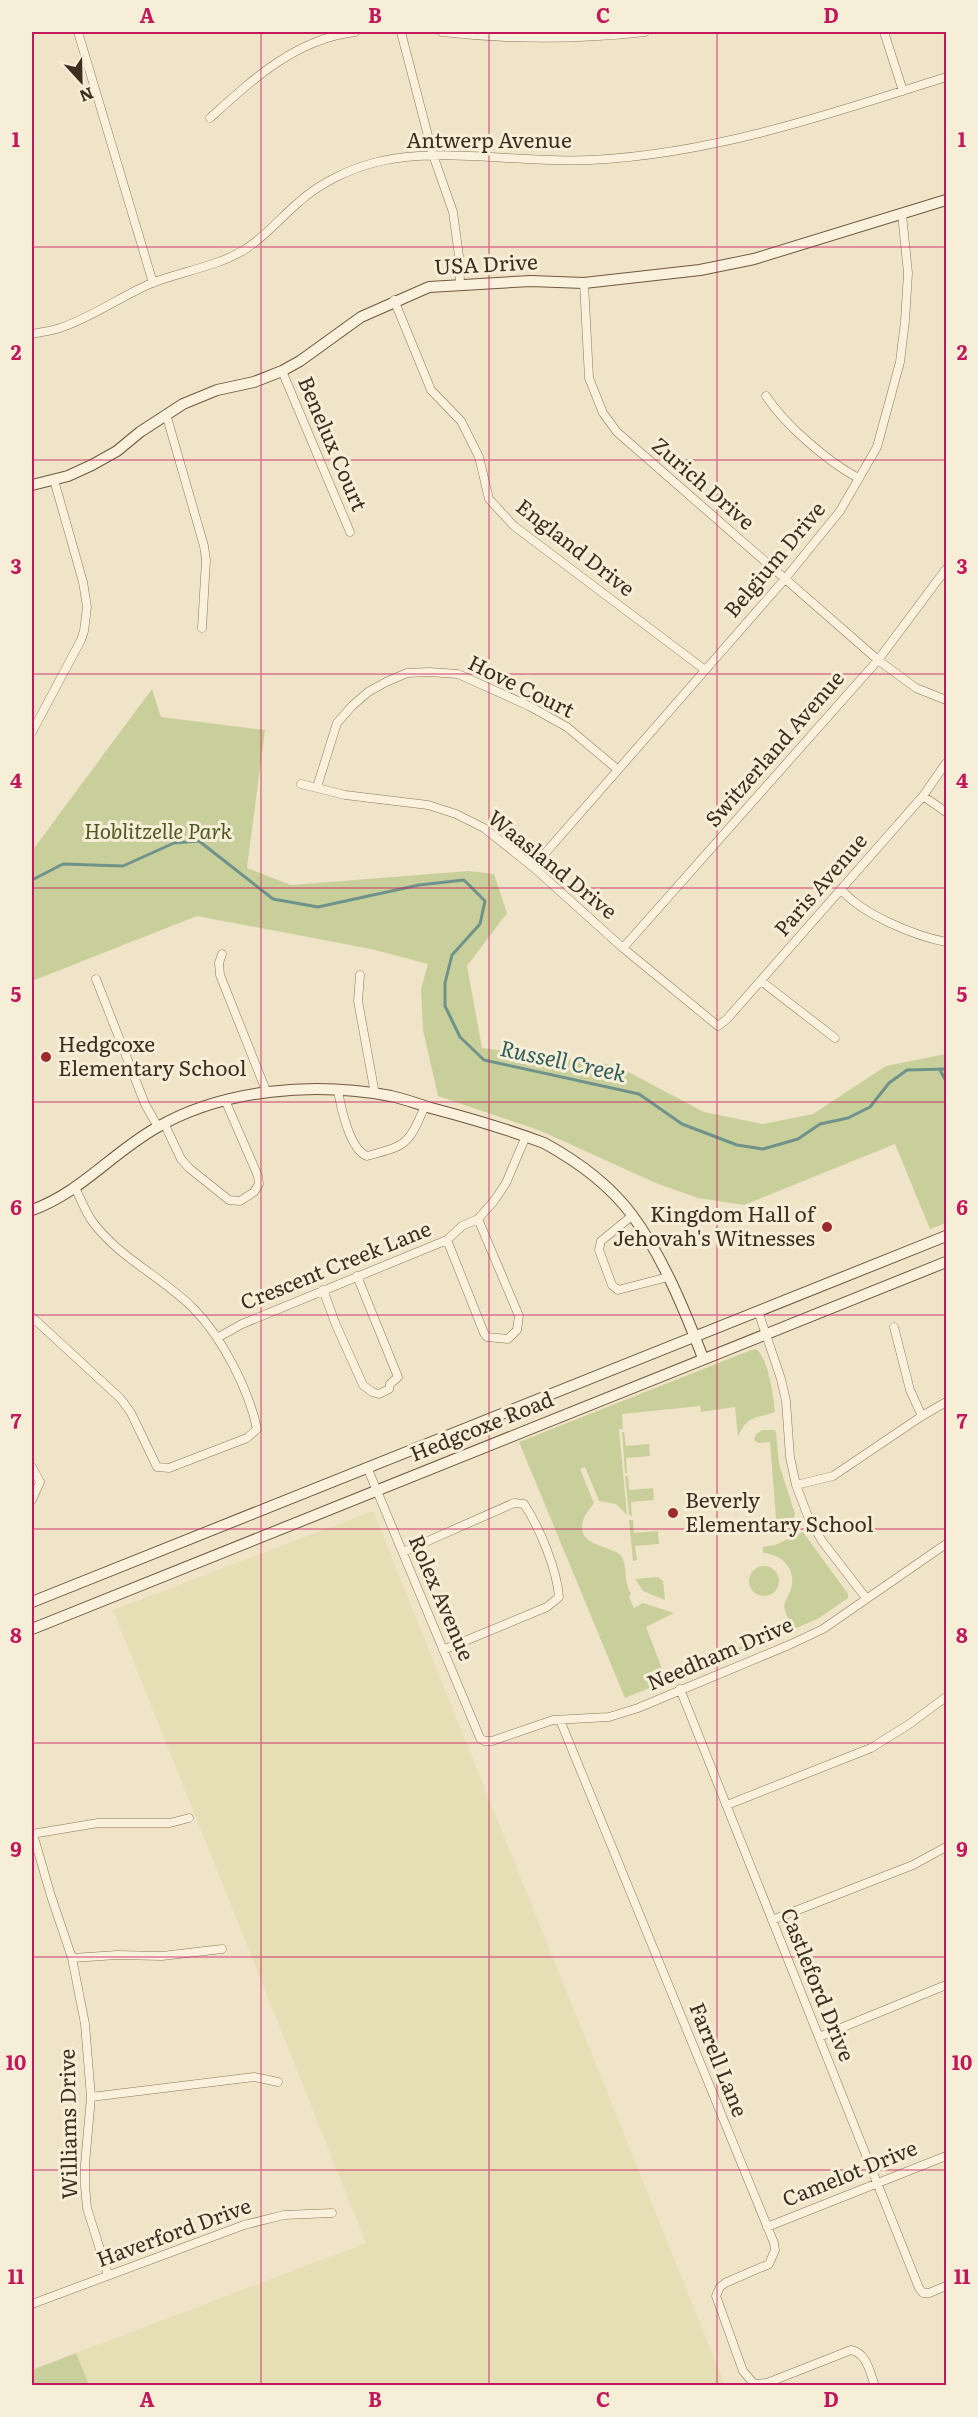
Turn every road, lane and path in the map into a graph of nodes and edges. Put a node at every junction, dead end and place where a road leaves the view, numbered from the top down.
1 (78, 32) edge
2 (356, 32) edge
3 (401, 32) edge
4 (442, 32) edge
5 (645, 32) edge
6 (884, 32) edge
7 (946, 77) edge
8 (903, 90) junction
9 (210, 118) dead end
10 (433, 155) junction
11 (946, 200) edge
12 (902, 214) junction
13 (153, 283) junction
14 (584, 283) junction
15 (460, 285) junction
16 (394, 300) junction
17 (32, 334) edge
18 (282, 371) junction
19 (765, 396) dead end
20 (166, 414) junction
21 (858, 478) junction
22 (54, 480) junction
23 (32, 485) edge
24 (350, 532) dead end
25 (946, 569) edge
26 (784, 580) junction
27 (202, 628) dead end
28 (878, 660) junction
29 (705, 670) junction
30 (946, 700) edge
31 (32, 732) edge
32 (946, 764) edge
33 (617, 769) junction
34 (301, 784) dead end
35 (317, 788) junction
36 (923, 796) junction
37 (946, 812) edge
38 (533, 867) junction
39 (841, 889) junction
40 (946, 942) edge
41 (624, 948) junction
42 (222, 954) dead end
43 (360, 975) dead end
44 (96, 980) dead end
45 (761, 981) junction
46 (718, 1026) joint
47 (835, 1038) dead end
48 (338, 1091) junction
49 (267, 1093) junction
50 (375, 1094) junction
51 (225, 1100) junction
52 (425, 1106) junction
53 (161, 1125) junction
54 (526, 1136) junction
55 (75, 1188) junction
56 (32, 1210) edge
57 (633, 1215) junction
58 (478, 1219) junction
59 (946, 1236) edge
60 (447, 1240) junction
61 (946, 1262) edge
62 (357, 1276) junction
63 (668, 1277) junction
64 (323, 1290) junction
65 (758, 1311) junction
66 (32, 1317) edge
67 (894, 1327) dead end
68 (766, 1333) junction
69 (694, 1336) junction
70 (217, 1338) junction
71 (703, 1358) junction
72 (946, 1402) edge
73 (922, 1416) junction
74 (367, 1467) junction
75 (34, 1471) edge
76 (796, 1485) junction
77 (377, 1491) junction
78 (32, 1500) edge
79 (946, 1544) edge
80 (403, 1552) junction
81 (866, 1598) junction
82 (32, 1602) edge
83 (32, 1629) edge
84 (443, 1650) junction
85 (680, 1689) junction
86 (946, 1697) edge
87 (560, 1720) junction
88 (484, 1741) joint
89 (726, 1805) junction
90 (189, 1818) dead end
91 (32, 1834) edge
92 (946, 1847) edge
93 (772, 1920) junction
94 (222, 1948) dead end
95 (72, 1958) junction
96 (946, 1985) edge
97 (819, 2037) junction
98 (278, 2082) dead end
99 (90, 2097) junction
100 (946, 2156) edge
101 (877, 2183) junction
102 (332, 2213) dead end
103 (767, 2227) junction
104 (108, 2275) junction
105 (946, 2286) edge
106 (32, 2304) edge
107 (754, 2384) edge
108 (875, 2385) edge

1 - 13 street
2 - 9 street
3 - 10 street
4 - 5 street
6 - 8 street
7 - 8 street, Antwerp Avenue
8 - 10 street, Antwerp Avenue
10 - 13 street, Antwerp Avenue
10 - 15 street
11 - 12 main road, USA Drive
12 - 14 main road, USA Drive
12 - 21 street, Belgium Drive
13 - 17 street, Antwerp Avenue
14 - 15 main road, USA Drive
14 - 26 street, Zurich Drive
15 - 16 main road, USA Drive
16 - 18 main road, USA Drive
16 - 29 street, England Drive
18 - 20 main road, USA Drive
18 - 24 street, Benelux Court
19 - 21 street
20 - 22 main road, USA Drive
20 - 27 street
21 - 26 street, Belgium Drive
22 - 23 main road, USA Drive
22 - 31 street
25 - 28 street, Switzerland Avenue
26 - 28 street, Zurich Drive
26 - 29 street, Belgium Drive
28 - 30 street, Zurich Drive
28 - 41 street, Switzerland Avenue
29 - 33 street, Belgium Drive
32 - 36 street, Paris Avenue
33 - 35 street, Hove Court
33 - 38 street, Belgium Drive
34 - 35 street, Waasland Drive
35 - 38 street, Waasland Drive
36 - 37 street
36 - 39 street, Paris Avenue
38 - 41 street, Waasland Drive
39 - 40 street
39 - 45 street, Paris Avenue
41 - 46 street, Waasland Drive
42 - 49 street
43 - 50 street
44 - 53 street
45 - 46 street, Paris Avenue
45 - 47 street
48 - 49 main road
48 - 50 main road
48 - 52 street
49 - 51 main road
50 - 52 main road
51 - 53 main road
51 - 53 street
52 - 54 main road
53 - 55 main road
54 - 57 main road
54 - 58 street, Crescent Creek Lane
55 - 56 main road
55 - 70 street
57 - 63 main road
57 - 63 street
58 - 60 street, Crescent Creek Lane
58 - 60 street
59 - 65 main road, Hedgcoxe Road
60 - 62 street, Crescent Creek Lane
61 - 68 main road, Hedgcoxe Road
62 - 64 street, Crescent Creek Lane
62 - 64 street
63 - 69 main road
64 - 70 street, Crescent Creek Lane
65 - 68 street
65 - 69 main road, Hedgcoxe Road
66 - 70 street
67 - 73 street
68 - 71 main road, Hedgcoxe Road
68 - 76 street
69 - 71 main road
69 - 74 main road, Hedgcoxe Road
71 - 77 main road, Hedgcoxe Road
72 - 73 street
73 - 76 street
74 - 77 street, Rolex Avenue
74 - 82 main road, Hedgcoxe Road
75 - 78 street
76 - 81 street
77 - 80 street, Rolex Avenue
77 - 83 main road, Hedgcoxe Road
79 - 81 street, Needham Drive
80 - 84 street, Rolex Avenue
80 - 84 street
81 - 85 street, Needham Drive
84 - 88 street, Rolex Avenue
85 - 87 street, Needham Drive
85 - 89 street, Castleford Drive
86 - 89 street
87 - 88 street, Needham Drive
87 - 103 street, Farrell Lane
89 - 93 street, Castleford Drive
90 - 91 street
91 - 95 street, Williams Drive
92 - 93 street
93 - 97 street, Castleford Drive
94 - 95 street
95 - 99 street, Williams Drive
96 - 97 street
97 - 101 street, Castleford Drive
98 - 99 street
99 - 104 street, Williams Drive
100 - 101 street, Camelot Drive
101 - 103 street, Camelot Drive
101 - 105 street, Castleford Drive
102 - 104 street, Haverford Drive
103 - 107 street, Farrell Lane
104 - 106 street, Haverford Drive
107 - 108 street

